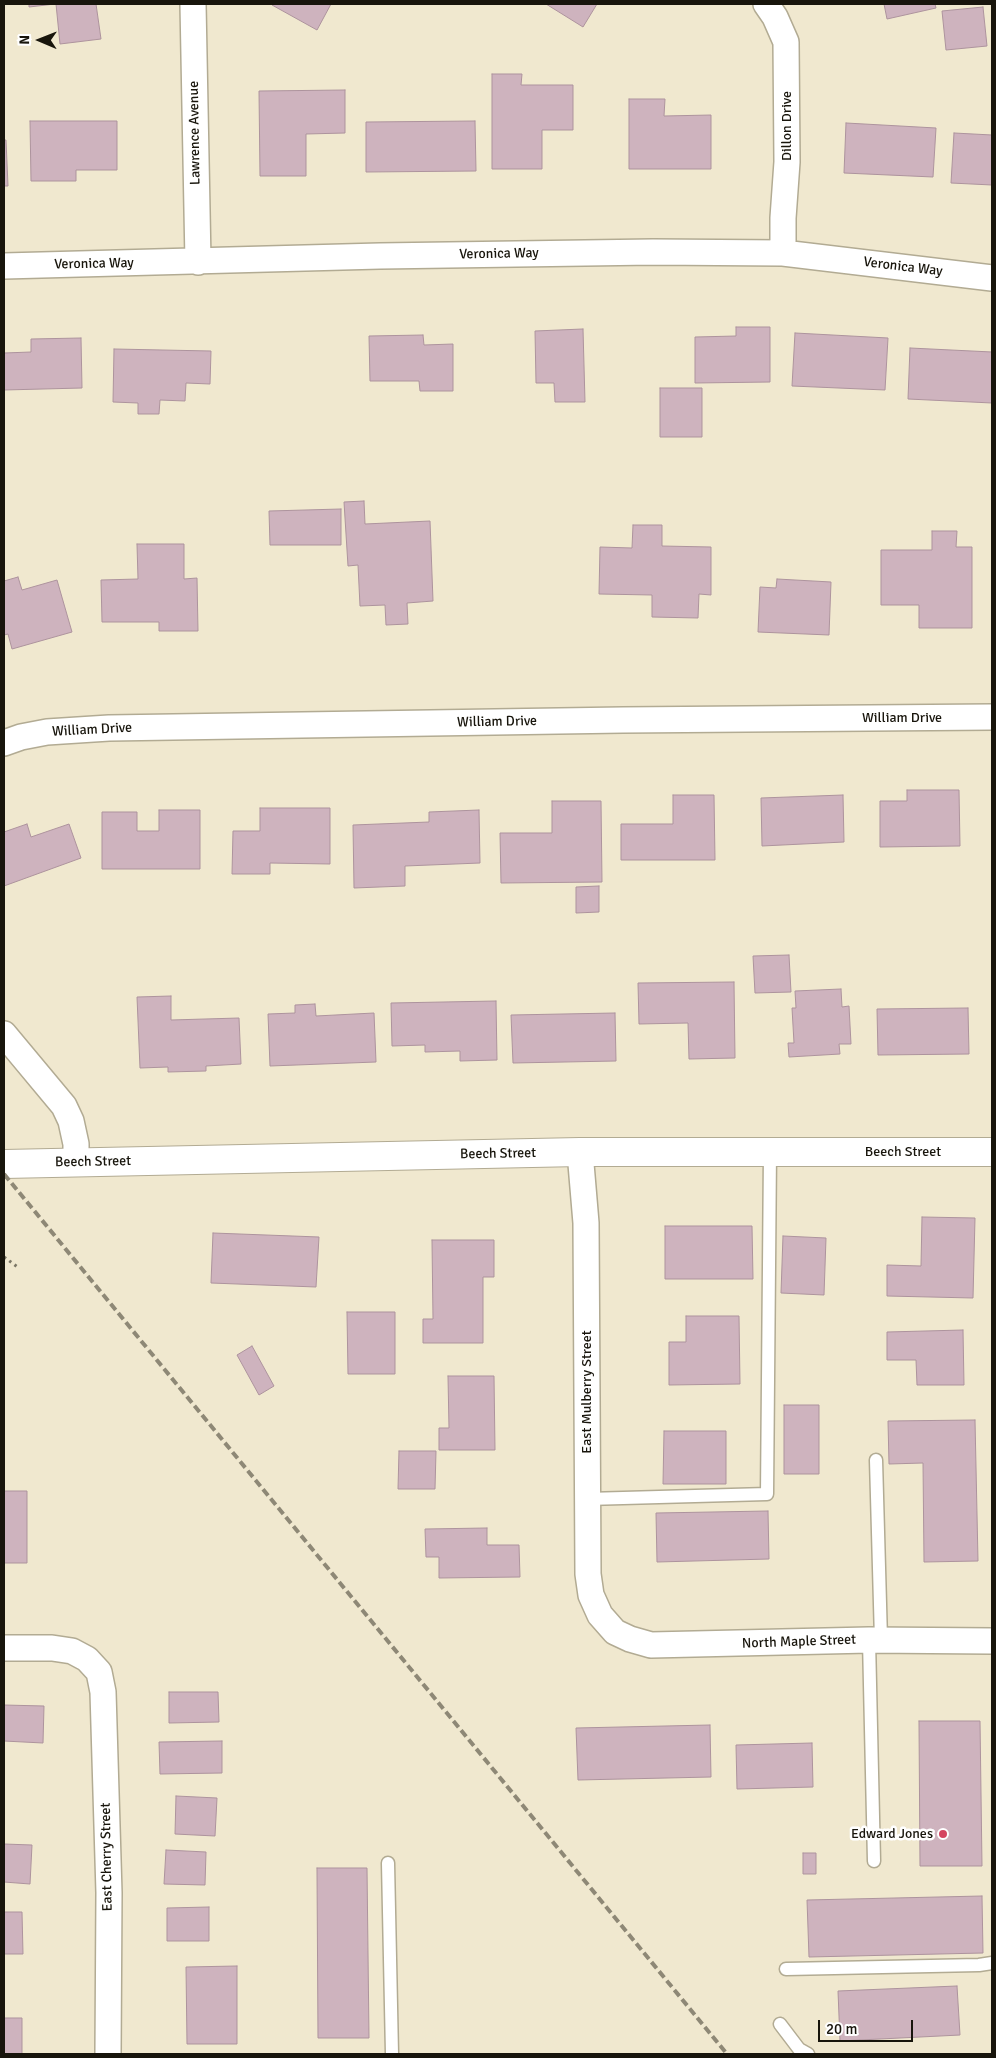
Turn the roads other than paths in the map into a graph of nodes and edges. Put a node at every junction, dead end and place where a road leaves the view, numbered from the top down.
1 (193, 4) edge
2 (766, 4) edge
3 (783, 253) junction
4 (198, 262) junction
5 (4, 266) edge
6 (992, 278) edge
7 (992, 717) edge
8 (4, 743) edge
9 (4, 1034) edge
10 (580, 1152) junction
11 (770, 1152) junction
12 (992, 1152) edge
13 (76, 1162) junction
14 (4, 1164) edge
15 (876, 1460) dead end
16 (587, 1499) junction
17 (610, 1627) joint
18 (875, 1640) junction
19 (992, 1642) edge
20 (4, 1648) edge
21 (874, 1861) dead end
22 (388, 1863) dead end
23 (992, 1962) edge
24 (786, 1969) dead end
25 (780, 2024) dead end
26 (108, 2054) edge
27 (392, 2054) edge
28 (808, 2054) edge

1 - 4 street, Lawrence Avenue
2 - 3 street, Dillon Drive
3 - 4 street, Veronica Way
3 - 6 street, Veronica Way
4 - 5 street, Veronica Way
7 - 8 street, William Drive
9 - 13 street
10 - 11 street, Beech Street
10 - 13 street, Beech Street
10 - 16 street, East Mulberry Street
11 - 12 street, Beech Street
11 - 16 lane
13 - 14 street, Beech Street
15 - 18 lane
16 - 17 street, East Mulberry Street
17 - 18 street, North Maple Street
18 - 19 street, North Maple Street
18 - 21 lane
20 - 26 street, East Cherry Street
22 - 27 lane
23 - 24 lane
25 - 28 lane

